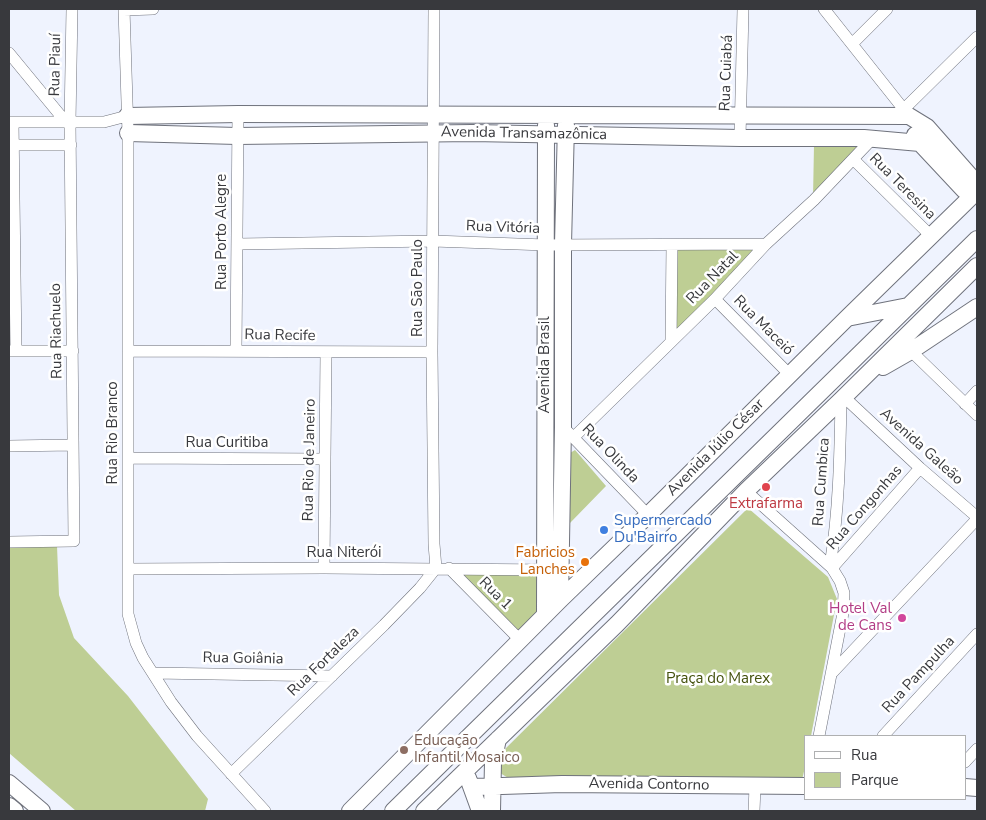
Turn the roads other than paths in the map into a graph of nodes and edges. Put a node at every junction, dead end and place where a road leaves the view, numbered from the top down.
1 (72, 9) edge
2 (124, 9) edge
3 (152, 9) edge
4 (434, 9) edge
5 (743, 9) edge
6 (824, 9) edge
7 (887, 9) edge
8 (977, 38) edge
9 (853, 43) junction
10 (9, 53) edge
11 (906, 113) junction
12 (238, 114) junction
13 (433, 114) junction
14 (546, 115) junction
15 (566, 115) junction
16 (127, 116) junction
17 (740, 116) junction
18 (68, 121) junction
19 (11, 122) edge
20 (104, 122) junction
21 (128, 133) junction
22 (433, 133) junction
23 (546, 134) junction
24 (566, 134) junction
25 (238, 136) junction
26 (740, 138) junction
27 (874, 138) junction
28 (920, 143) junction
29 (13, 145) junction
30 (71, 145) junction
31 (853, 159) junction
32 (976, 193) edge
33 (930, 236) junction
34 (977, 239) edge
35 (433, 241) junction
36 (238, 244) junction
37 (562, 244) junction
38 (766, 244) junction
39 (546, 245) junction
40 (672, 245) junction
41 (977, 266) edge
42 (12, 269) edge
43 (715, 299) junction
44 (908, 306) junction
45 (977, 307) edge
46 (847, 318) junction
47 (671, 342) junction
48 (236, 350) junction
49 (12, 351) edge
50 (73, 351) junction
51 (128, 351) junction
52 (911, 351) junction
53 (326, 352) junction
54 (432, 352) junction
55 (790, 375) junction
56 (863, 378) junction
57 (977, 391) edge
58 (843, 399) junction
59 (965, 404) junction
60 (977, 415) edge
61 (545, 424) junction
62 (568, 432) junction
63 (73, 445) junction
64 (9, 446) edge
65 (128, 458) junction
66 (325, 458) junction
67 (920, 468) junction
68 (746, 491) junction
69 (648, 516) junction
70 (977, 518) edge
71 (9, 542) edge
72 (831, 567) junction
73 (324, 568) junction
74 (436, 568) junction
75 (449, 568) junction
76 (128, 569) junction
77 (552, 570) junction
78 (560, 600) junction
79 (545, 615) junction
80 (977, 634) edge
81 (520, 641) junction
82 (154, 673) junction
83 (831, 674) junction
84 (332, 676) junction
85 (819, 735) edge
86 (884, 735) edge
87 (499, 737) junction
88 (977, 749) edge
89 (966, 761) edge
90 (466, 772) junction
91 (231, 774) junction
92 (9, 783) edge
93 (521, 786) junction
94 (804, 786) edge
95 (472, 787) junction
96 (492, 787) junction
97 (755, 787) junction
98 (9, 806) edge
99 (15, 811) edge
100 (42, 811) edge
101 (265, 811) edge
102 (350, 811) edge
103 (393, 811) edge
104 (424, 811) edge
105 (480, 811) edge
106 (492, 811) edge
107 (754, 811) edge

1 - 18 street, Rua Piauí
2 - 3 street
2 - 16 street, Rua Rio Branco
4 - 13 street, Rua São Paulo
5 - 17 street, Rua Cuiabá
6 - 9 street
7 - 9 street
8 - 11 street
9 - 11 street
10 - 18 street
11 - 17 street, Avenida Transamazônica
11 - 28 street
11 - 32 street
12 - 13 street, Avenida Transamazônica
12 - 16 street, Avenida Transamazônica
12 - 25 street, Rua Porto Alegre
13 - 14 street, Avenida Transamazônica
13 - 22 street, Rua São Paulo
14 - 15 street, Avenida Transamazônica
14 - 23 street, Avenida Brasil
15 - 17 street, Avenida Transamazônica
15 - 24 street, Avenida Brasil
16 - 20 street
16 - 21 street, Rua Rio Branco
17 - 26 street, Rua Cuiabá
18 - 19 street
18 - 20 street
18 - 30 street, Rua Riachuelo
19 - 29 street
20 - 21 street
21 - 25 street, Avenida Transamazônica
21 - 51 street, Rua Rio Branco
22 - 23 street, Avenida Transamazônica
22 - 25 street, Avenida Transamazônica
22 - 35 street, Rua São Paulo
23 - 24 street, Avenida Transamazônica
23 - 39 street, Avenida Brasil
24 - 26 street, Avenida Transamazônica
24 - 37 street, Avenida Brasil
25 - 36 street, Rua Porto Alegre
26 - 27 street, Avenida Transamazônica
27 - 28 street, Avenida Transamazônica
27 - 31 street, Rua Natal
28 - 32 street
29 - 30 street
29 - 42 street
30 - 50 street, Rua Riachuelo
31 - 33 street, Rua Teresina
31 - 38 street, Rua Natal
32 - 33 street, Avenida Júlio César
33 - 46 street, Avenida Júlio César
34 - 44 street
35 - 36 street, Rua Vitória
35 - 39 street, Rua Vitória
35 - 54 street, Rua São Paulo
36 - 48 street, Rua Porto Alegre
37 - 39 street, Rua Vitória
37 - 40 street, Rua Vitória
37 - 62 street, Avenida Brasil
38 - 40 street, Rua Vitória
38 - 43 street, Rua Natal
39 - 61 street, Avenida Brasil
40 - 47 street
41 - 56 street
42 - 49 street
43 - 47 street, Rua Natal
43 - 55 street, Rua Maceió
44 - 46 street
44 - 103 street
45 - 52 street
46 - 55 street, Avenida Júlio César
47 - 62 street, Rua Natal
48 - 51 street, Rua Recife
48 - 53 street, Rua Recife
49 - 50 street
50 - 63 street, Rua Riachuelo
51 - 65 street, Rua Rio Branco
52 - 56 street
52 - 59 street
53 - 54 street, Rua Recife
53 - 66 street, Rua Rio de Janeiro
54 - 74 street, Rua São Paulo
55 - 69 street, Avenida Júlio César
56 - 58 street
57 - 59 street
58 - 67 street, Avenida Galeão
58 - 68 street
58 - 72 street, Rua Cumbica
59 - 60 street
61 - 62 street, Rua Olinda
61 - 77 street, Avenida Brasil
62 - 69 street, Rua Olinda
62 - 77 street, Avenida Brasil
63 - 64 street
63 - 71 street, Rua Riachuelo
65 - 66 street, Rua Curitiba
65 - 76 street, Rua Rio Branco
66 - 73 street, Rua Rio de Janeiro
67 - 70 street, Avenida Galeão
67 - 72 street, Rua Congonhas
68 - 72 street
68 - 87 street
69 - 78 street, Avenida Júlio César
70 - 83 street
72 - 83 street
73 - 74 street, Rua Niterói
73 - 76 street, Rua Niterói
74 - 75 street, Rua Niterói
74 - 84 street, Rua Fortaleza
75 - 77 street, Rua Niterói
75 - 81 street, Rua 1
76 - 82 street, Rua Rio Branco
77 - 78 street, Avenida Brasil
77 - 79 street, Avenida Brasil
78 - 79 street, Avenida Júlio César
79 - 81 street, Avenida Júlio César
80 - 86 street, Rua Pampulha
81 - 102 street, Avenida Júlio César
82 - 84 street, Rua Goiânia
82 - 91 street, Rua Rio Branco
83 - 85 street
84 - 91 street, Rua Fortaleza
87 - 90 street
87 - 96 street
88 - 89 street
90 - 95 street
90 - 104 street
91 - 101 street, Rua Rio Branco
92 - 100 street
93 - 96 street, Avenida Contorno
93 - 97 street, Avenida Contorno
93 - 106 street
94 - 97 street, Avenida Contorno
95 - 96 street, Avenida Contorno
95 - 105 street
96 - 106 street
97 - 107 street
98 - 99 street

